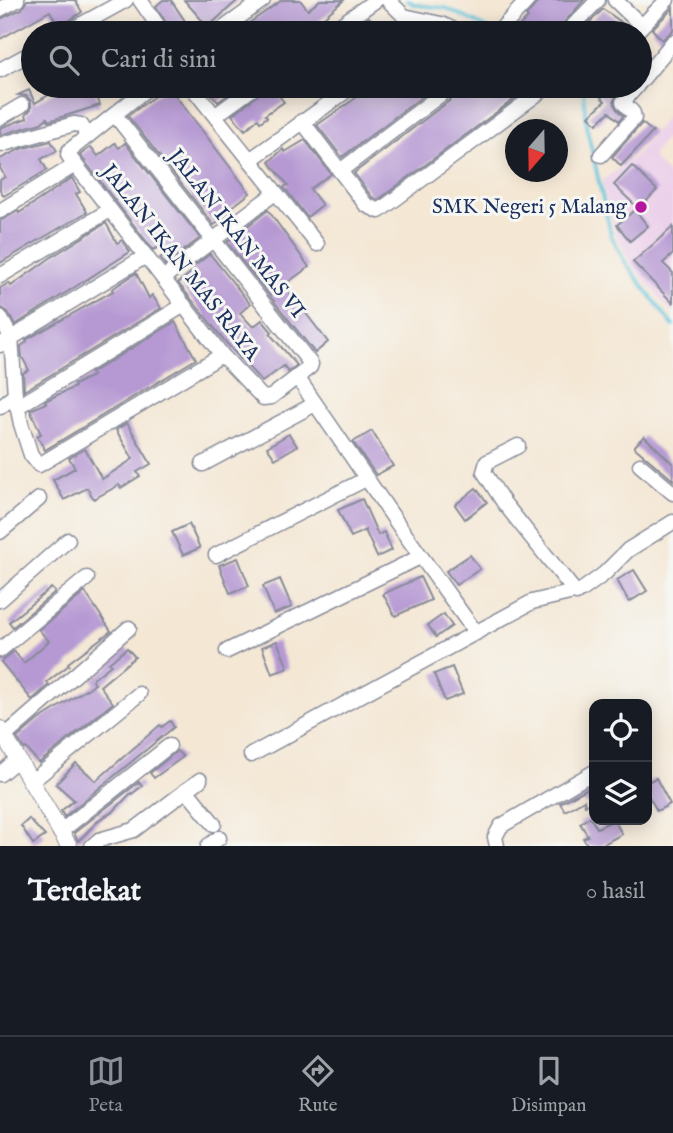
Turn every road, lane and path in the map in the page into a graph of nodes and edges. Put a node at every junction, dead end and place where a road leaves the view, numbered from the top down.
1 (17, 0) edge
2 (126, 0) edge
3 (263, 0) edge
4 (376, 0) edge
5 (388, 0) edge
6 (528, 0) edge
7 (598, 0) edge
8 (615, 0) edge
9 (667, 0) edge
10 (145, 2) edge
11 (0, 9) edge
12 (88, 21) edge
13 (156, 21) edge
14 (234, 21) edge
15 (346, 21) edge
16 (427, 21) edge
17 (508, 21) edge
18 (578, 21) edge
19 (632, 21) edge
20 (646, 21) edge
21 (673, 42) edge
22 (21, 58) edge
23 (652, 67) edge
24 (0, 70) edge
25 (136, 98) edge
26 (201, 98) edge
27 (239, 98) edge
28 (336, 98) edge
29 (436, 98) edge
30 (532, 98) edge
31 (627, 98) edge
32 (22, 106) dead end
33 (115, 115) junction
34 (215, 115) junction
35 (0, 118) edge
36 (302, 121) junction
37 (88, 136) junction
38 (0, 145) edge
39 (601, 155) dead end
40 (71, 159) junction
41 (250, 160) junction
42 (341, 171) junction
43 (275, 193) junction
44 (110, 209) junction
45 (0, 211) edge
46 (214, 238) junction
47 (317, 244) dead end
48 (146, 256) junction
49 (0, 276) edge
50 (163, 278) junction
51 (184, 305) junction
52 (0, 317) edge
53 (5, 341) edge
54 (222, 355) junction
55 (297, 377) junction
56 (16, 401) junction
57 (315, 404) junction
58 (0, 407) edge
59 (518, 446) dead end
60 (203, 464) dead end
61 (640, 466) dead end
62 (366, 479) junction
63 (673, 493) edge
64 (39, 499) dead end
65 (673, 522) edge
66 (0, 532) edge
67 (68, 540) dead end
68 (216, 555) dead end
69 (420, 557) junction
70 (86, 578) dead end
71 (576, 593) junction
72 (0, 600) edge
73 (129, 628) dead end
74 (475, 633) junction
75 (0, 650) edge
76 (226, 651) dead end
77 (139, 695) dead end
78 (2, 732) edge
79 (169, 746) dead end
80 (251, 755) dead end
81 (18, 759) junction
82 (0, 774) edge
83 (589, 775) edge
84 (200, 780) dead end
85 (31, 782) junction
86 (186, 790) junction
87 (214, 836) edge
88 (66, 840) edge
89 (92, 846) edge
90 (497, 846) edge

1 - 11 street
2 - 12 street
3 - 14 street
4 - 15 street
5 - 16 street
6 - 17 street
7 - 18 street
8 - 19 street
9 - 20 street
10 - 13 street
21 - 23 street
22 - 24 street
25 - 33 street
26 - 34 street
27 - 34 street
28 - 36 street
29 - 42 street
30 - 42 street
31 - 39 street
32 - 35 street
33 - 37 street
33 - 46 street, JALAN IKAN MAS VI
34 - 41 street
36 - 41 street
36 - 42 street
37 - 38 street
37 - 40 street
40 - 44 street, JALAN IKAN MAS RAYA
40 - 45 street
41 - 43 street
43 - 46 street
43 - 47 street
44 - 48 street, JALAN IKAN MAS RAYA
44 - 49 street
46 - 50 street
46 - 55 street, JALAN IKAN MAS VI
48 - 50 street, JALAN IKAN MAS RAYA
48 - 53 street
50 - 51 street, JALAN IKAN MAS RAYA
51 - 54 street, JALAN IKAN MAS RAYA
51 - 56 street
52 - 53 street
53 - 56 street
54 - 55 street, JALAN IKAN MAS RAYA
54 - 56 street
55 - 57 street
56 - 58 street
57 - 60 street
57 - 62 street
59 - 71 street
61 - 63 street
62 - 68 street
62 - 69 street
64 - 66 street
65 - 71 street
67 - 72 street
69 - 74 street
69 - 76 street
70 - 75 street
71 - 74 street
73 - 78 street
74 - 80 street
77 - 85 street
78 - 81 street
79 - 88 street
81 - 82 street
81 - 85 street
83 - 90 street
84 - 86 street
85 - 88 street
86 - 87 street
86 - 89 street

